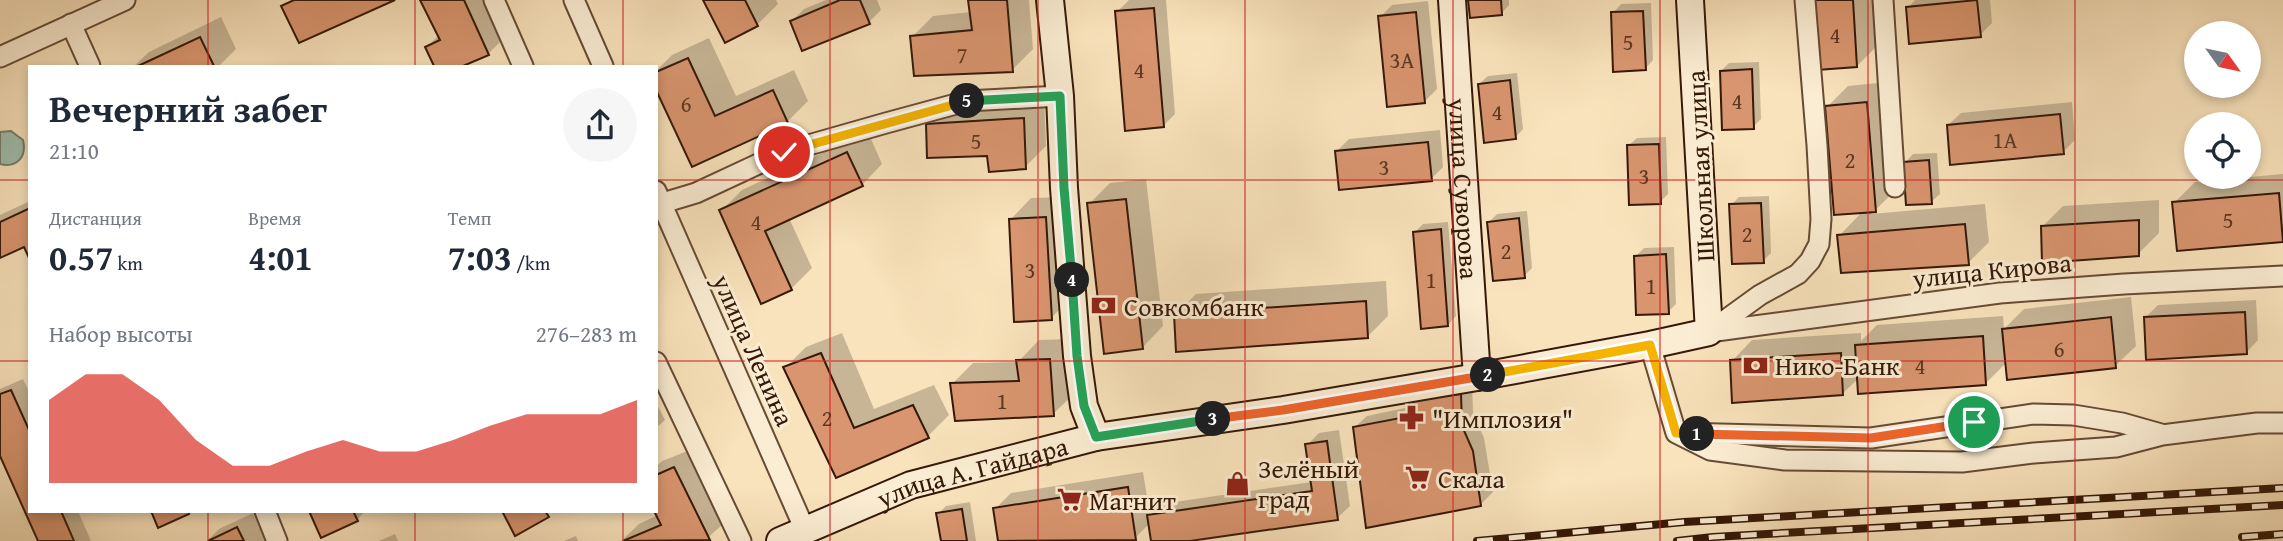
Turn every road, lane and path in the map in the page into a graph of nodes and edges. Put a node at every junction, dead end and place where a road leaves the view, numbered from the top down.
1 (125, 0) edge
2 (494, 0) edge
3 (574, 0) edge
4 (1050, 0) edge
5 (1452, 0) edge
6 (1690, 0) edge
7 (1805, 0) edge
8 (1883, 0) edge
9 (71, 24) junction
10 (0, 57) edge
11 (90, 65) edge
12 (523, 65) edge
13 (603, 65) edge
14 (1060, 96) junction
15 (1895, 187) dead end
16 (658, 199) edge
17 (2283, 276) edge
18 (1709, 332) junction
19 (1650, 345) junction
20 (658, 366) edge
21 (1477, 377) junction
22 (2283, 423) edge
23 (1676, 433) junction
24 (2162, 435) junction
25 (1096, 437) junction
26 (266, 513) edge
27 (805, 530) junction
28 (277, 541) edge
29 (741, 541) edge
30 (780, 541) edge

1 - 9 street
2 - 12 street
3 - 13 street
4 - 14 street
5 - 21 street, улица Суворова
6 - 18 street, Школьная улица
7 - 18 street
8 - 15 street
9 - 10 street
9 - 11 street
14 - 16 street
14 - 25 street
16 - 27 street, улица Ленина
17 - 18 street, улица Кирова
18 - 19 street, улица А. Гайдара
19 - 21 street, улица А. Гайдара
19 - 23 street
20 - 29 street
21 - 25 street, улица А. Гайдара
22 - 24 street
23 - 24 street
23 - 24 street
25 - 27 street, улица А. Гайдара
26 - 28 street
27 - 30 street, улица А. Гайдара

